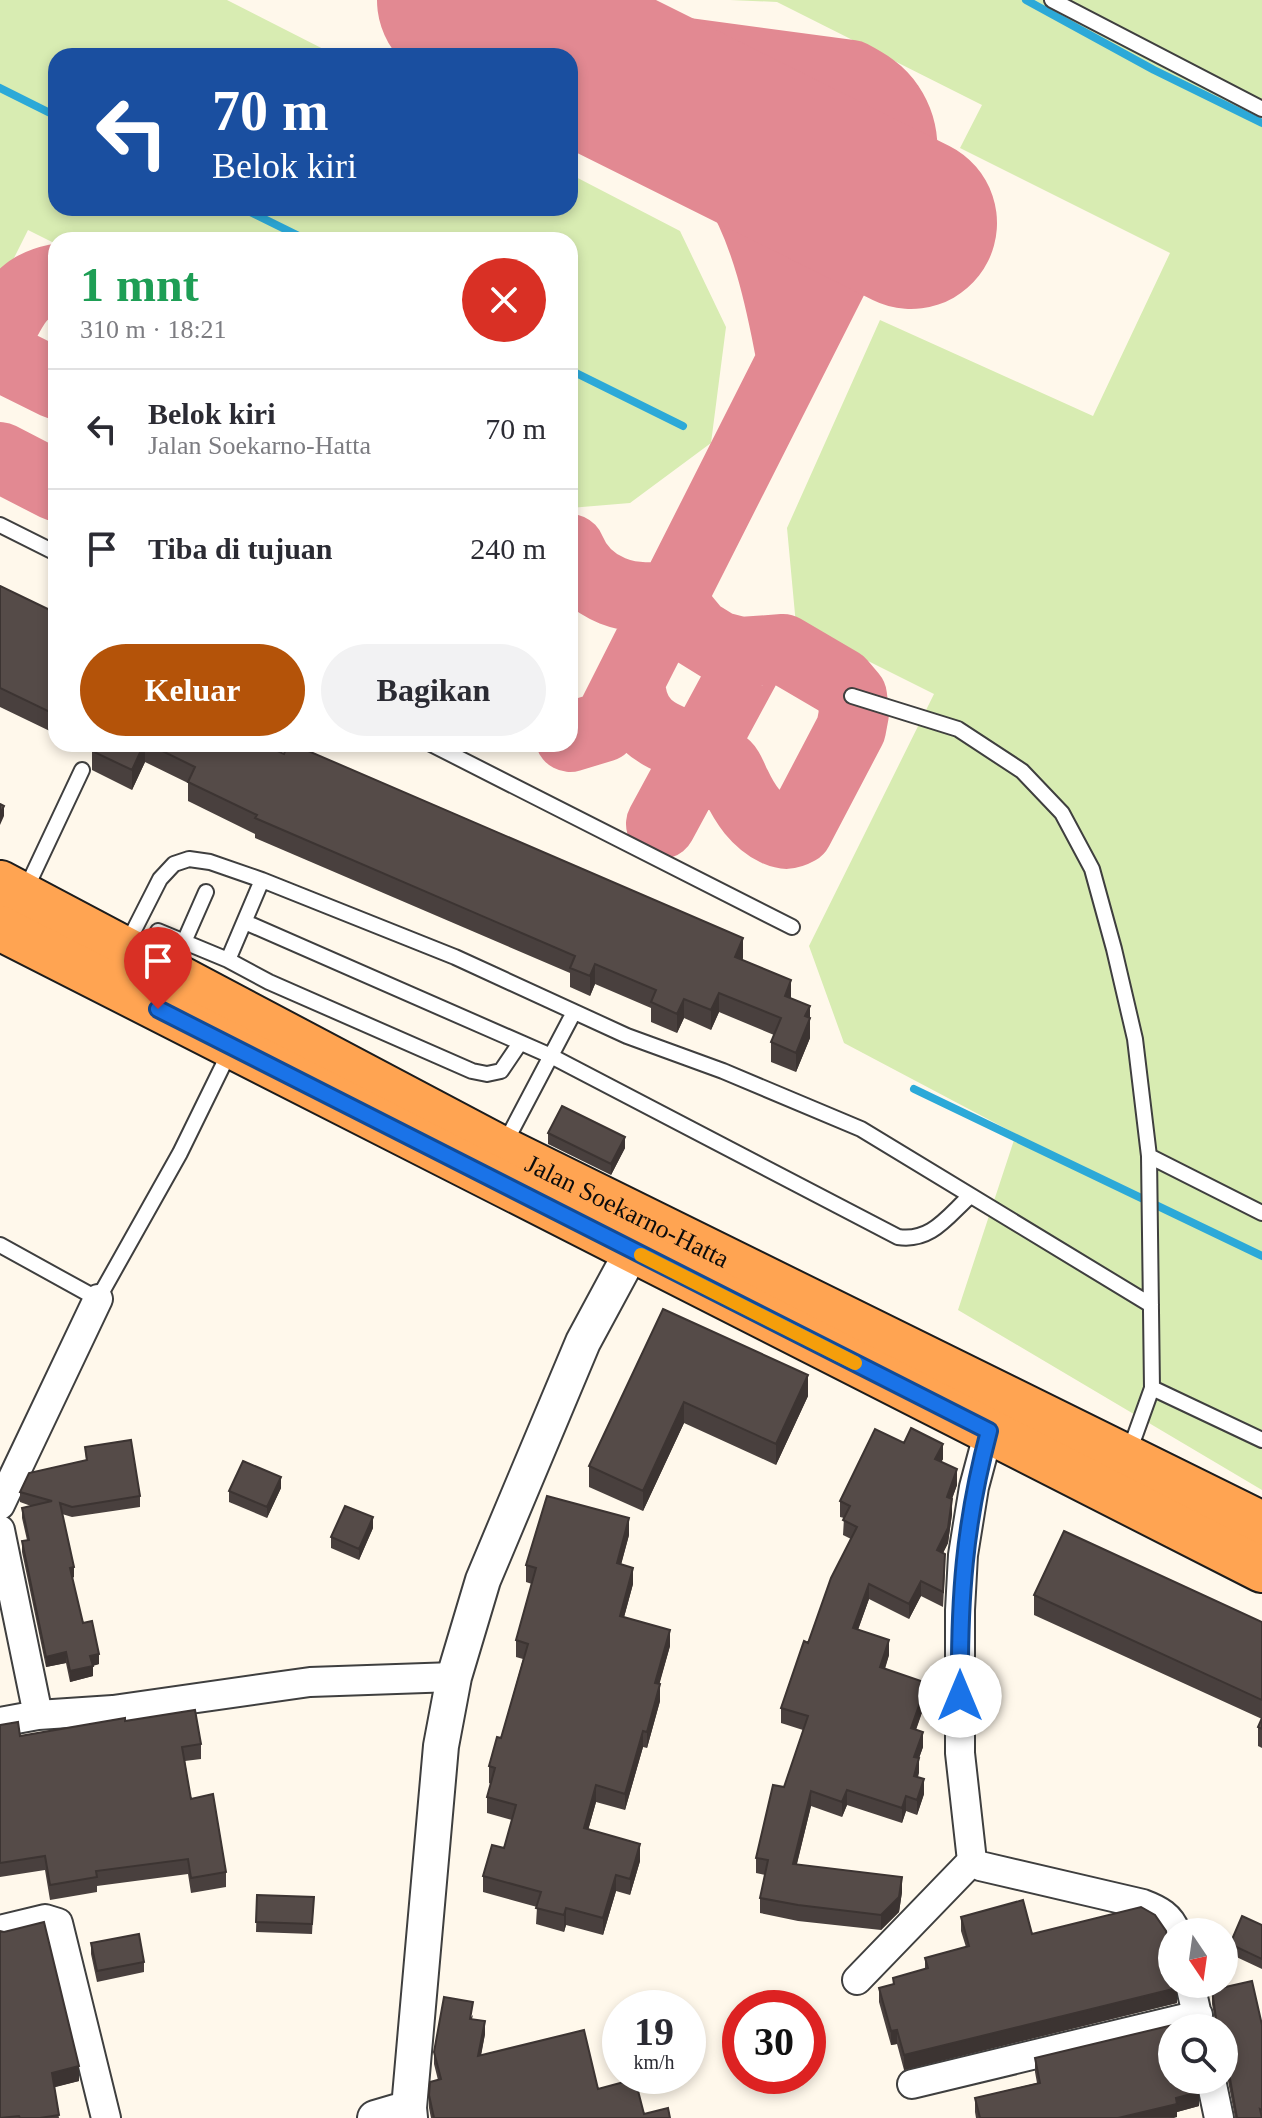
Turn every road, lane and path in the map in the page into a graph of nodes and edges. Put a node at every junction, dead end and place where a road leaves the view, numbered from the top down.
1 (1052, 0) edge
2 (1262, 109) edge
3 (0, 525) edge
4 (48, 549) edge
5 (852, 696) dead end
6 (447, 752) edge
7 (82, 770) dead end
8 (262, 880) junction
9 (206, 892) dead end
10 (9, 910) edge
11 (245, 922) junction
12 (792, 927) dead end
13 (184, 942) junction
14 (125, 959) junction
15 (228, 960) junction
16 (574, 1012) junction
17 (520, 1043) junction
18 (232, 1047) junction
19 (551, 1056) junction
20 (1149, 1156) junction
21 (495, 1163) junction
22 (970, 1196) junction
23 (1262, 1213) edge
24 (640, 1236) junction
25 (0, 1245) edge
26 (98, 1299) junction
27 (1151, 1305) junction
28 (1152, 1388) junction
29 (989, 1431) junction
30 (1262, 1440) edge
31 (1133, 1441) dead end
32 (0, 1505) edge
33 (1262, 1524) edge
34 (0, 1530) edge
35 (1262, 1570) edge
36 (454, 1677) junction
37 (38, 1715) junction
38 (0, 1722) edge
39 (972, 1861) junction
40 (1168, 1918) edge
41 (0, 1930) edge
42 (857, 1980) dead end
43 (1158, 2031) edge
44 (912, 2084) dead end
45 (1214, 2094) edge
46 (410, 2113) edge
47 (106, 2118) edge
48 (375, 2118) edge
49 (1219, 2118) edge

1 - 2 lane
3 - 4 lane
5 - 20 lane
6 - 12 lane
7 - 10 lane
8 - 11 lane
8 - 14 lane
8 - 16 lane
9 - 13 lane
10 - 14 highway, Jalan Soekarno-Hatta
11 - 15 lane
11 - 17 lane
13 - 14 lane
13 - 15 lane
14 - 18 highway, Jalan Soekarno-Hatta
14 - 21 highway, Jalan Soekarno-Hatta
15 - 17 lane
16 - 19 lane
16 - 22 lane
17 - 19 lane
18 - 21 highway, Jalan Soekarno-Hatta
18 - 26 lane
19 - 21 lane
19 - 22 lane
20 - 23 lane
20 - 27 lane
21 - 24 highway, Jalan Soekarno-Hatta
22 - 27 lane
24 - 29 highway, Jalan Soekarno-Hatta
24 - 33 highway, Jalan Soekarno-Hatta
24 - 36 street
25 - 26 lane
26 - 32 street
27 - 28 lane
28 - 30 lane
28 - 31 lane
29 - 35 highway, Jalan Soekarno-Hatta
29 - 39 street
34 - 37 street
36 - 37 street
36 - 46 street
37 - 38 street
39 - 40 street
39 - 42 street
41 - 47 street
43 - 44 street
45 - 49 street
46 - 48 street

